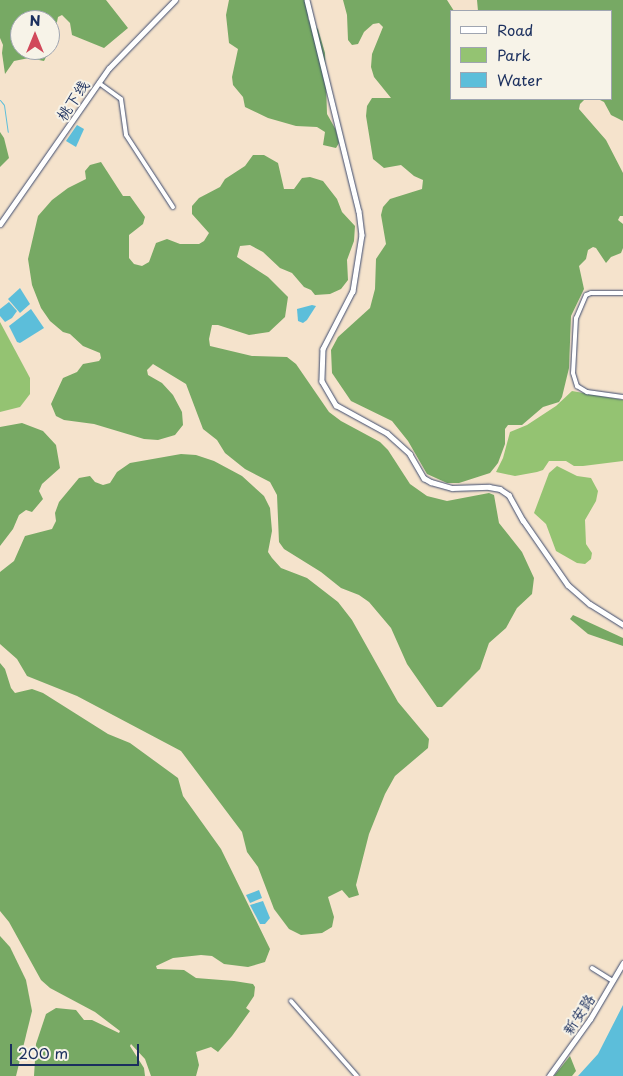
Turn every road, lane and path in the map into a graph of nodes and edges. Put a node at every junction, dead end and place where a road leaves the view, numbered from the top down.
1 (175, 0) edge
2 (307, 0) edge
3 (99, 83) junction
4 (173, 207) dead end
5 (0, 224) edge
6 (623, 293) edge
7 (623, 397) edge
8 (623, 625) edge
9 (623, 963) edge
10 (592, 968) dead end
11 (613, 981) junction
12 (290, 1001) dead end
13 (357, 1076) edge
14 (549, 1076) edge

1 - 3 main road, 桃下线
2 - 8 street
3 - 4 street
3 - 5 main road, 桃下线
6 - 7 street
9 - 11 main road, 新安路
10 - 11 street
11 - 14 main road, 新安路
12 - 13 street

